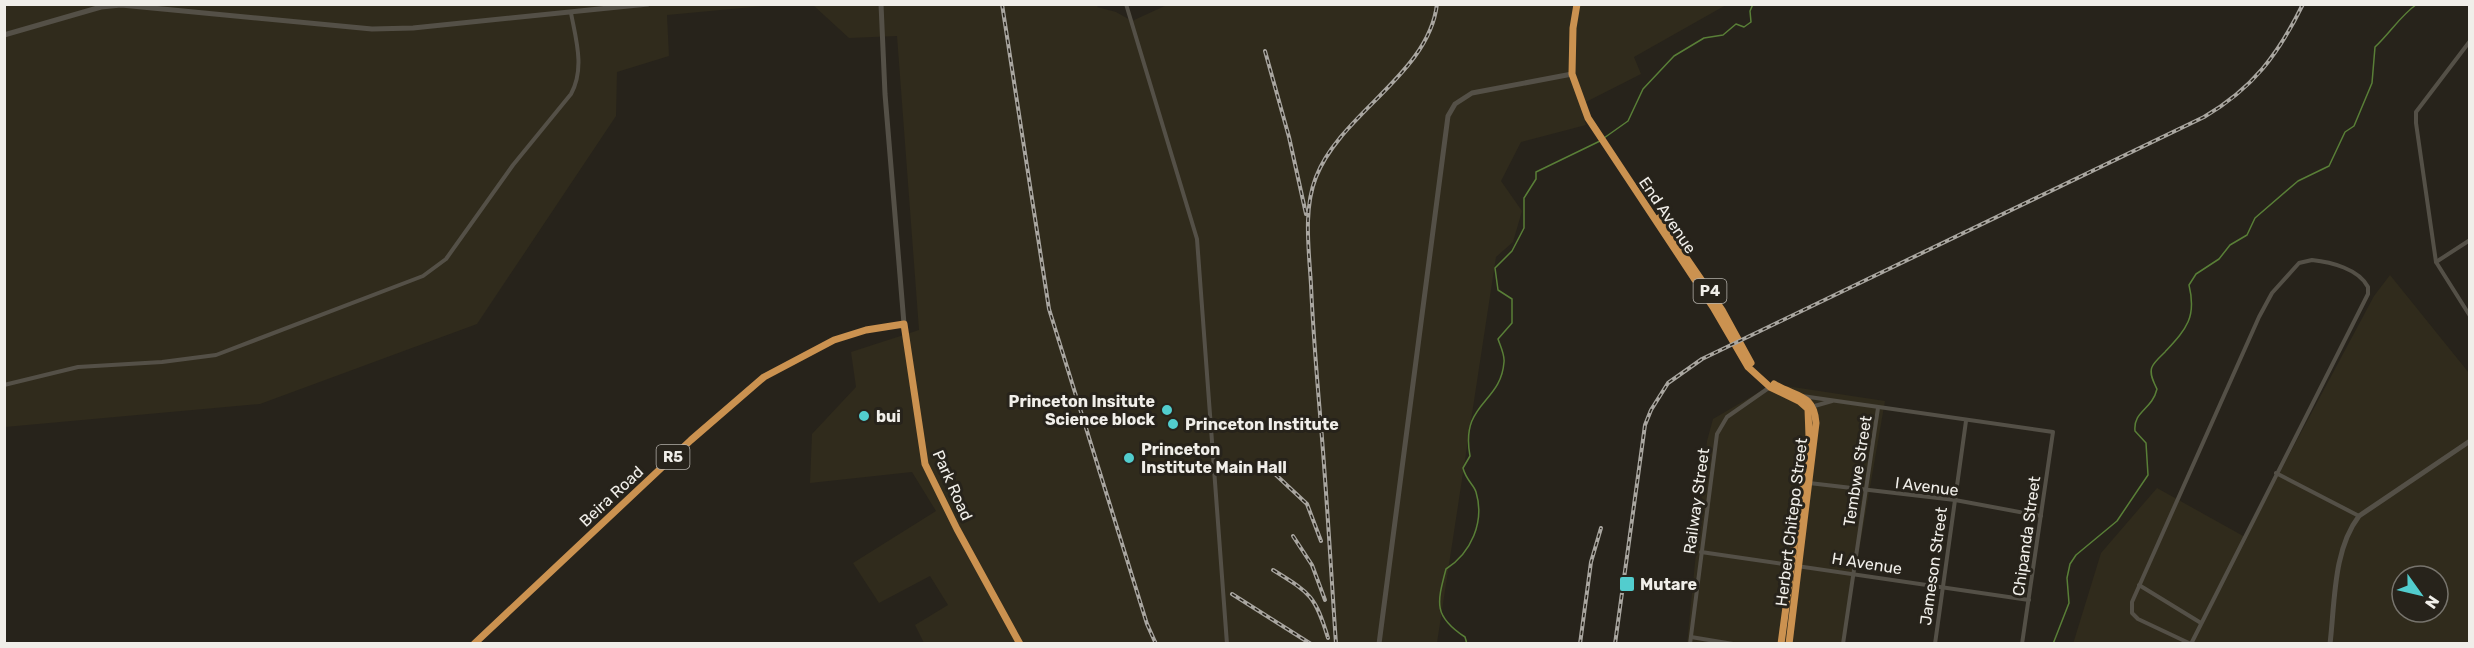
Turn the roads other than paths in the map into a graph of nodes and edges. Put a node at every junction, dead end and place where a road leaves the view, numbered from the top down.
1 (648, 4) edge
2 (881, 4) edge
3 (1126, 4) edge
4 (1577, 4) edge
5 (571, 13) junction
6 (4, 36) edge
7 (2469, 41) edge
8 (1572, 74) junction
9 (1618, 162) junction
10 (2469, 240) edge
11 (2436, 262) junction
12 (2469, 316) edge
13 (904, 324) junction
14 (4, 385) edge
15 (1770, 387) junction
16 (1801, 396) junction
17 (1836, 400) junction
18 (1810, 407) junction
19 (1878, 408) junction
20 (1966, 421) junction
21 (2053, 432) joint
22 (2469, 441) edge
23 (2276, 473) junction
24 (1809, 483) junction
25 (1865, 491) junction
26 (1955, 500) junction
27 (2041, 516) junction
28 (2359, 516) junction
29 (1701, 552) junction
30 (1796, 565) junction
31 (1854, 573) junction
32 (2139, 585) junction
33 (1943, 586) junction
34 (2029, 600) junction
35 (2201, 623) junction
36 (1691, 637) junction
37 (2191, 643) edge
38 (474, 644) edge
39 (1020, 644) edge
40 (1227, 644) edge
41 (1379, 644) edge
42 (1690, 644) edge
43 (1733, 644) edge
44 (1781, 644) edge
45 (1789, 644) edge
46 (1843, 644) edge
47 (1935, 644) edge
48 (2022, 644) edge
49 (2330, 644) edge

1 - 5 street
2 - 13 street
3 - 40 street
4 - 8 highway, End Avenue / P4
5 - 6 street
5 - 14 street
7 - 11 street
8 - 9 highway, End Avenue / P4
8 - 41 street
9 - 15 highway, End Avenue / P4
9 - 16 highway, End Avenue / P4
10 - 11 street
11 - 12 street
13 - 38 highway, Beira Road / R5
13 - 39 highway, Park Road
15 - 18 highway, End Avenue / P4
15 - 29 street, Railway Street
16 - 17 street, End Avenue
16 - 18 highway, End Avenue / P4
17 - 18 street, End Avenue
17 - 19 street, End Avenue
18 - 24 highway, Herbert Chitepo Street
18 - 30 highway, Herbert Chitepo Street
19 - 20 street, End Avenue
19 - 25 street, Tembwe Street
20 - 21 street, End Avenue
20 - 26 street, Jameson Street
21 - 27 street, Chipanda Street
22 - 28 street
23 - 28 street
23 - 32 street
23 - 35 street
24 - 25 street, I Avenue
24 - 30 highway, Herbert Chitepo Street
25 - 26 street, I Avenue
25 - 31 street, Tembwe Street
26 - 27 street, I Avenue
26 - 33 street, Jameson Street
27 - 34 street, Chipanda Street
28 - 49 street
29 - 30 street, H Avenue
29 - 36 street, Railway Street
30 - 31 street, H Avenue
30 - 44 highway, Herbert Chitepo Street
30 - 45 highway, Herbert Chitepo Street
31 - 33 street, H Avenue
31 - 46 street, Tembwe Street
32 - 35 street
32 - 37 street
33 - 34 street, H Avenue
33 - 47 street, Jameson Street
34 - 48 street, Chipanda Street
35 - 37 street
36 - 42 street, Railway Street
36 - 43 street

